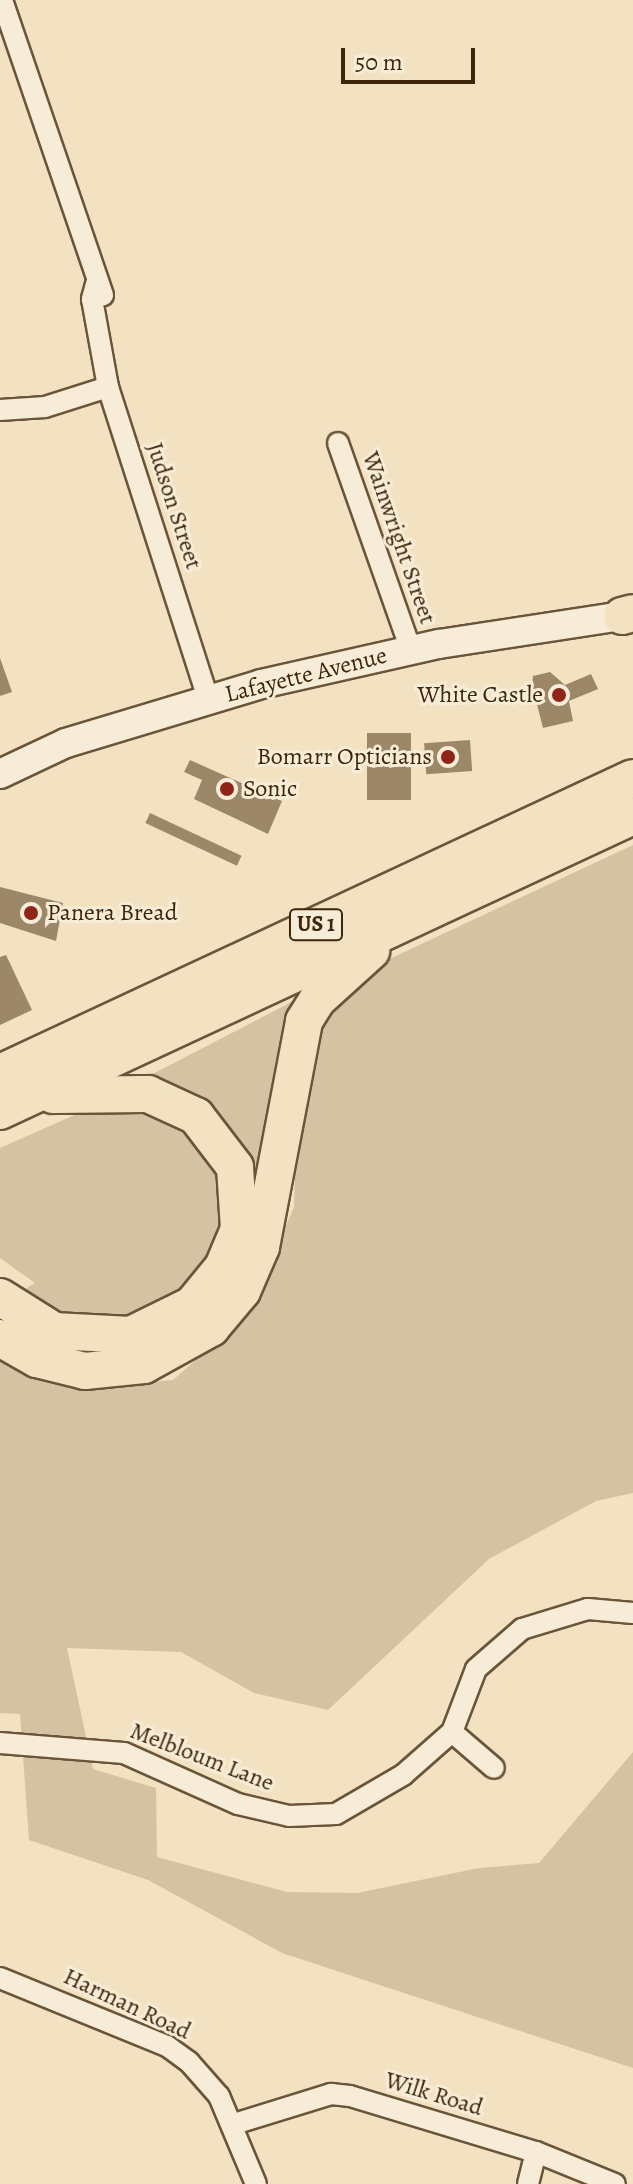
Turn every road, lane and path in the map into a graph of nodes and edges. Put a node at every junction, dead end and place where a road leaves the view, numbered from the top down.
1 (2, 0) edge
2 (108, 387) junction
3 (0, 410) edge
4 (338, 443) dead end
5 (629, 615) edge
6 (411, 650) junction
7 (208, 699) junction
8 (0, 774) edge
9 (633, 778) edge
10 (633, 816) edge
11 (384, 932) junction
12 (0, 1073) edge
13 (16, 1104) edge
14 (0, 1297) edge
15 (0, 1338) edge
16 (633, 1613) edge
17 (452, 1732) junction
18 (0, 1743) edge
19 (494, 1768) dead end
20 (0, 1978) edge
21 (234, 2124) junction
22 (536, 2152) junction
23 (256, 2184) edge
24 (528, 2184) edge
25 (615, 2184) edge

1 - 2 street, Judson Street
2 - 3 street
2 - 7 street, Judson Street
4 - 6 street, Wainwright Street
5 - 6 street, Lafayette Avenue
6 - 7 street, Lafayette Avenue
7 - 8 street, Lafayette Avenue
9 - 12 highway, US 1
10 - 11 highway, US 1
11 - 13 highway, US 1
11 - 15 highway
13 - 14 highway
16 - 17 street, Melbloum Lane
17 - 18 street, Melbloum Lane
17 - 19 street
20 - 21 street, Harman Road
21 - 22 street, Wilk Road
21 - 23 street, Harman Road
22 - 24 street
22 - 25 street, Wilk Road

